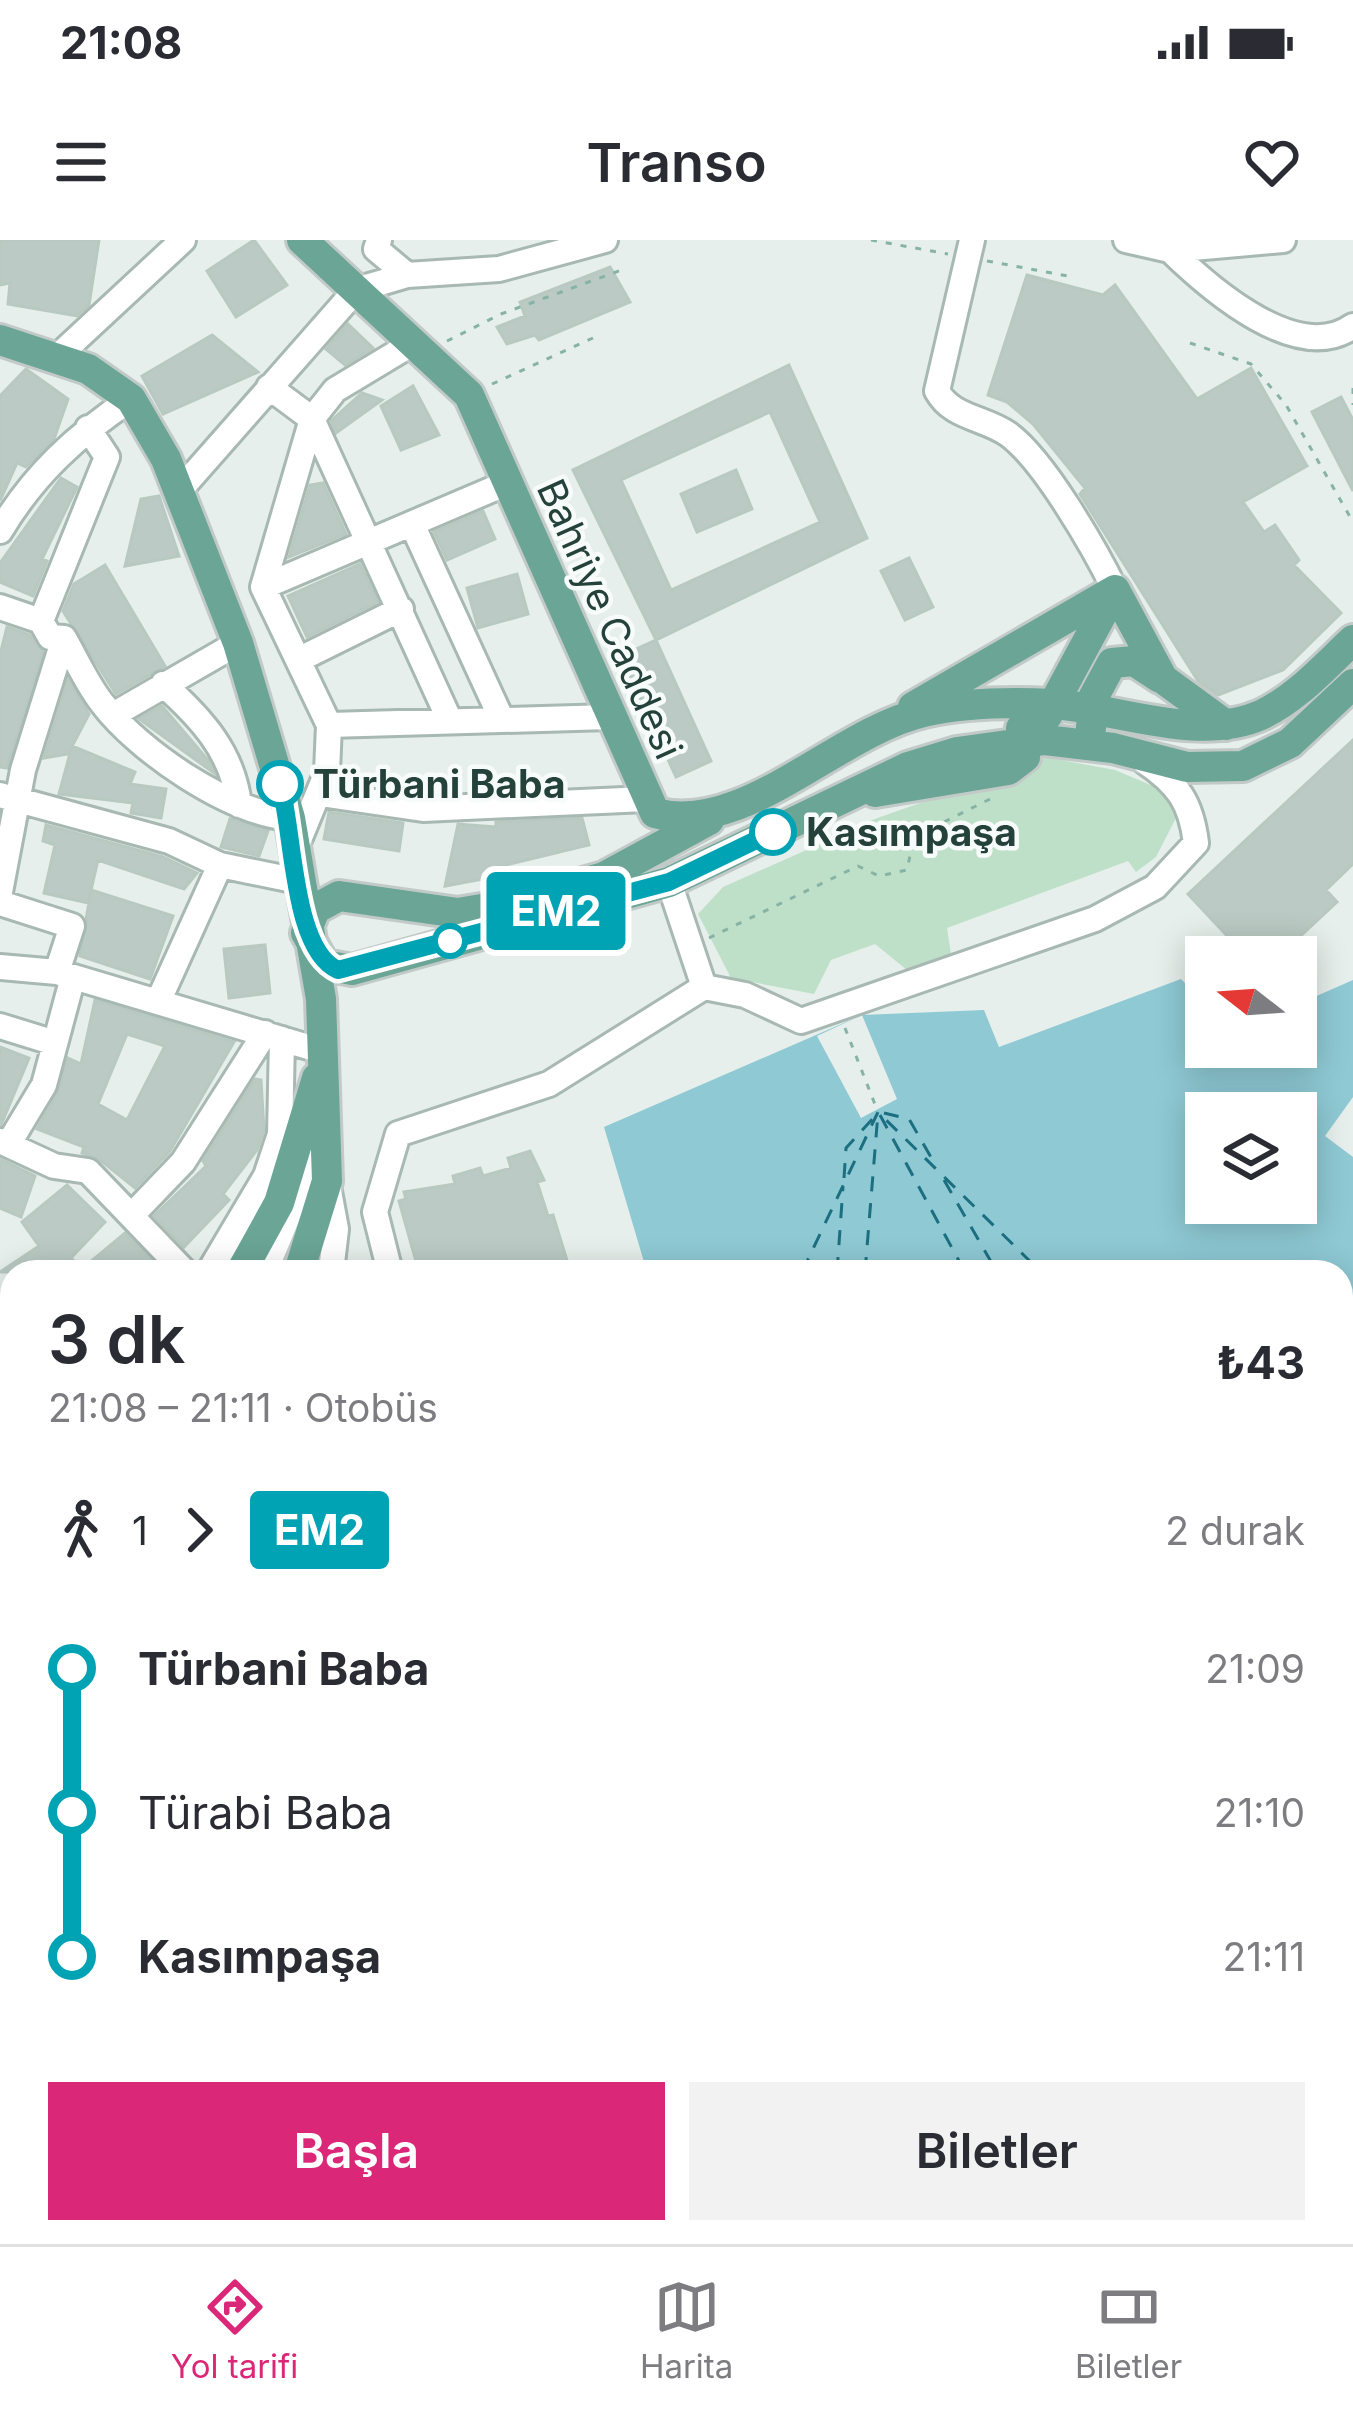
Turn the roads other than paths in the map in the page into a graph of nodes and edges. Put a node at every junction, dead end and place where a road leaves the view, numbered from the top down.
1 (145, 240) edge
2 (302, 240) edge
3 (379, 240) edge
4 (498, 240) edge
5 (605, 240) edge
6 (972, 240) edge
7 (1126, 240) edge
8 (1224, 240) edge
9 (1283, 240) edge
10 (176, 247) edge
11 (1180, 249) junction
12 (499, 269) junction
13 (407, 275) junction
14 (356, 290) junction
15 (1353, 326) edge
16 (0, 340) edge
17 (418, 348) junction
18 (56, 358) junction
19 (269, 387) junction
20 (131, 398) junction
21 (312, 419) junction
22 (88, 428) junction
23 (508, 483) junction
24 (178, 491) junction
25 (412, 524) junction
26 (0, 531) edge
27 (371, 541) junction
28 (263, 587) junction
29 (1115, 590) junction
30 (0, 607) edge
31 (401, 609) junction
32 (40, 621) junction
33 (64, 638) junction
34 (1353, 640) edge
35 (238, 643) junction
36 (298, 660) junction
37 (1163, 679) junction
38 (163, 684) junction
39 (1353, 684) edge
40 (1057, 704) junction
41 (994, 705) junction
42 (1089, 711) junction
43 (113, 715) junction
44 (610, 717) junction
45 (502, 720) junction
46 (450, 721) junction
47 (329, 725) junction
48 (1227, 726) junction
49 (872, 730) junction
50 (1027, 741) junction
51 (1113, 748) junction
52 (320, 794) junction
53 (10, 798) edge
54 (646, 799) junction
55 (239, 805) junction
56 (724, 812) junction
57 (290, 818) junction
58 (220, 866) junction
59 (296, 867) junction
60 (669, 882) junction
61 (0, 892) edge
62 (0, 903) edge
63 (306, 933) junction
64 (0, 967) edge
65 (352, 970) junction
66 (65, 975) junction
67 (704, 987) junction
68 (321, 998) junction
69 (158, 1003) junction
70 (0, 1026) edge
71 (273, 1036) junction
72 (56, 1043) junction
73 (325, 1052) junction
74 (313, 1092) junction
75 (4, 1142) edge
76 (327, 1180) junction
77 (134, 1213) junction
78 (175, 1260) edge
79 (216, 1260) edge
80 (248, 1260) edge
81 (270, 1260) edge
82 (302, 1260) edge
83 (332, 1260) edge
84 (388, 1260) edge

1 - 10 street
2 - 14 main road, Bahriye Caddesi
3 - 13 street
4 - 12 street
5 - 12 street
6 - 29 street
7 - 11 street
8 - 11 street
9 - 11 street
10 - 18 street
11 - 15 street
12 - 13 street
13 - 14 street
14 - 17 main road, Bahriye Caddesi
14 - 19 street
16 - 18 main road
17 - 21 street
17 - 23 main road, Bahriye Caddesi
18 - 20 main road
19 - 21 street
19 - 24 street
20 - 22 street
20 - 24 main road
21 - 27 street
21 - 28 street
22 - 26 street
22 - 32 street
23 - 25 street
23 - 44 main road, Bahriye Caddesi
24 - 35 main road
25 - 27 street
25 - 45 street
27 - 28 street
27 - 31 street
28 - 36 street
29 - 37 main road
29 - 40 main road
29 - 49 main road
30 - 32 street
31 - 36 street
31 - 46 street
32 - 33 street
33 - 43 street
33 - 53 street
34 - 48 main road
35 - 38 street
35 - 57 main road
36 - 47 street
37 - 42 main road
37 - 48 main road
38 - 43 street
38 - 55 street
39 - 51 main road
40 - 41 main road, Bahriye Caddesi
40 - 42 main road, Bahriye Caddesi
40 - 50 main road
41 - 49 main road, Bahriye Caddesi
41 - 50 main road
42 - 48 main road, Bahriye Caddesi
42 - 51 main road
43 - 55 street
44 - 45 street
44 - 54 main road, Bahriye Caddesi
45 - 46 street
46 - 47 street
47 - 52 street
49 - 56 main road, Bahriye Caddesi
50 - 51 main road
50 - 60 main road
51 - 67 street
52 - 54 street
52 - 59 street
53 - 58 street
53 - 61 street
54 - 56 main road, Bahriye Caddesi
55 - 57 street
56 - 63 main road
57 - 59 main road
58 - 59 street
58 - 69 street
59 - 63 main road
60 - 65 main road
60 - 67 street
62 - 66 street
63 - 65 main road
63 - 68 main road
64 - 66 street
65 - 68 main road
66 - 69 street
66 - 72 street
67 - 84 street
68 - 73 main road
69 - 71 street
70 - 72 street
71 - 73 street
71 - 77 street
71 - 79 street
72 - 75 street
73 - 74 main road
73 - 76 main road
74 - 80 main road
74 - 81 street
75 - 77 street
76 - 82 main road
76 - 83 street
77 - 78 street

